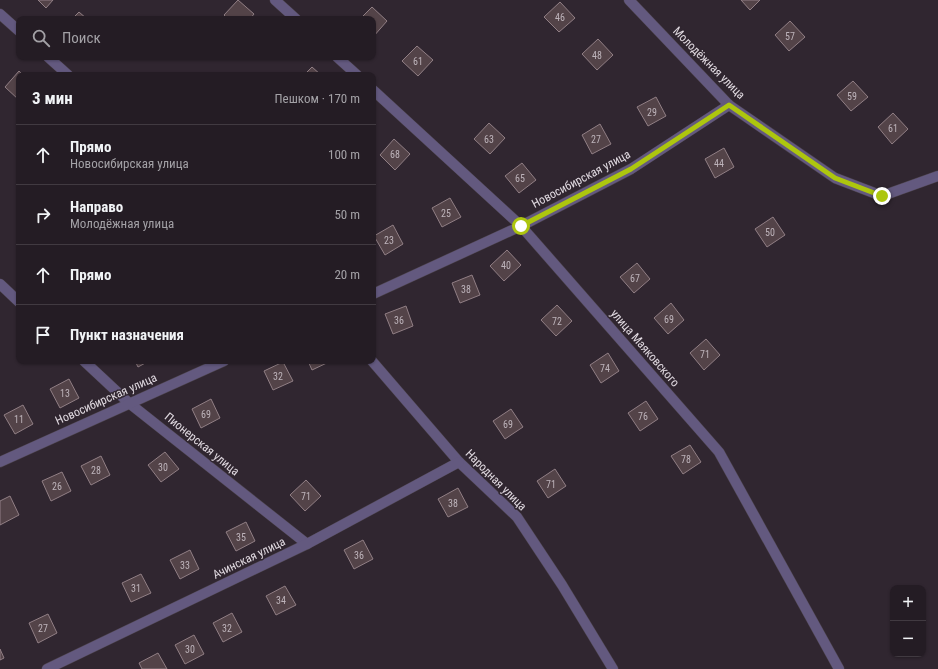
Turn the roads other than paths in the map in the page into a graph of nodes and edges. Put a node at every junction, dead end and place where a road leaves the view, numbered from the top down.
1 (275, 0) edge
2 (629, 0) edge
3 (0, 14) edge
4 (293, 16) edge
5 (16, 28) edge
6 (51, 60) edge
7 (340, 60) edge
8 (65, 72) edge
9 (354, 72) edge
10 (376, 93) edge
11 (729, 105) junction
12 (938, 176) edge
13 (521, 226) junction
14 (0, 284) edge
15 (376, 293) edge
16 (16, 299) edge
17 (87, 364) edge
18 (217, 364) edge
19 (375, 364) edge
20 (129, 402) junction
21 (0, 462) edge
22 (459, 462) junction
23 (307, 544) junction
24 (47, 669) edge
25 (613, 669) edge
26 (839, 669) edge

1 - 4 street
2 - 11 street, Молодёжная улица
3 - 5 street
6 - 8 street
7 - 9 street
10 - 13 street, улица Маяковского
11 - 12 street, Молодёжная улица
11 - 13 street, Новосибирская улица
13 - 15 street, Новосибирская улица
13 - 26 street, улица Маяковского
14 - 16 street
17 - 20 street, Пионерская улица
18 - 20 street, Новосибирская улица
19 - 22 street, Народная улица
20 - 21 street, Новосибирская улица
20 - 23 street, Пионерская улица
22 - 23 street, Ачинская улица
22 - 25 street, Народная улица
23 - 24 street, Ачинская улица

